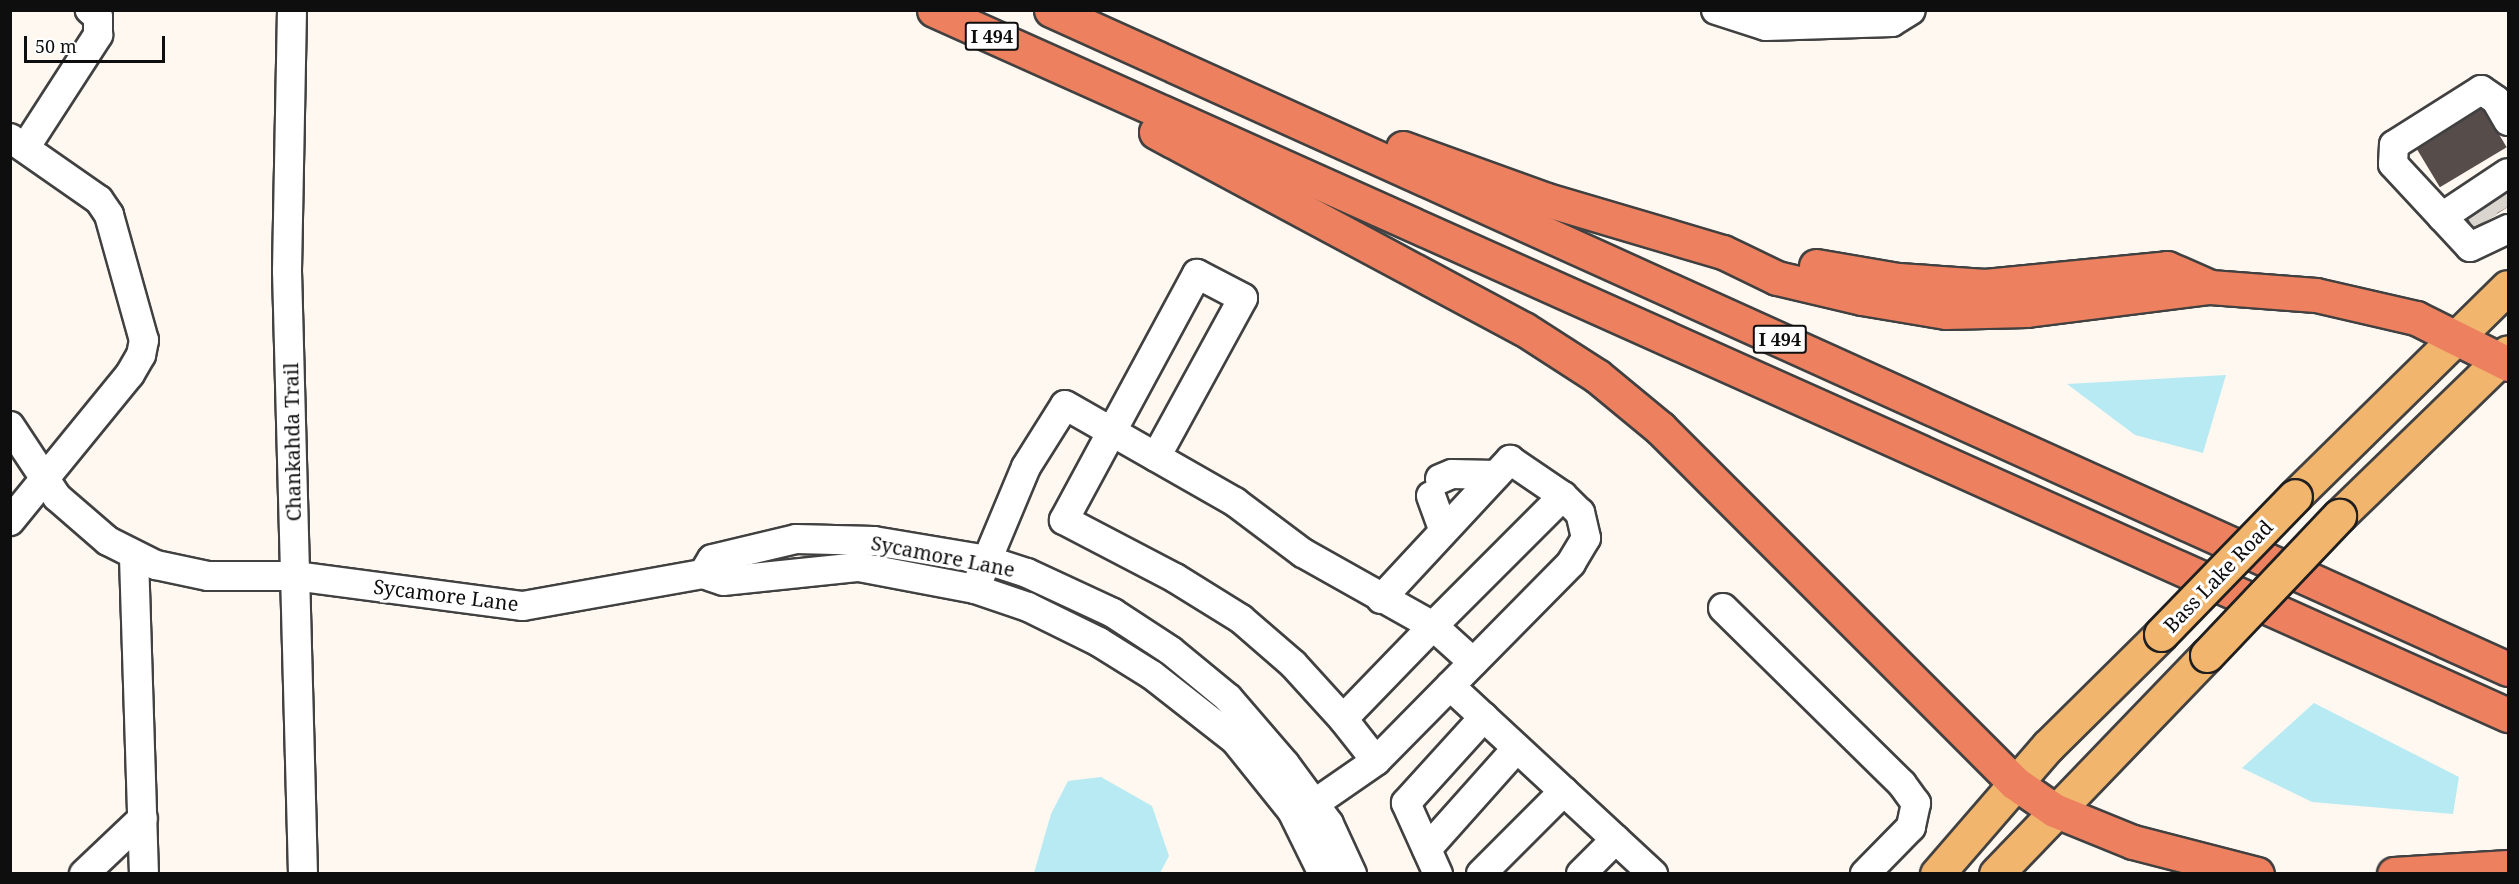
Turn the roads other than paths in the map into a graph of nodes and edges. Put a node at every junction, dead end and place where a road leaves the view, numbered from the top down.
1 (90, 10) edge
2 (292, 10) edge
3 (934, 10) edge
4 (1051, 10) edge
5 (1716, 10) edge
6 (1911, 10) edge
7 (1083, 24) junction
8 (1050, 62) junction
9 (2508, 121) edge
10 (18, 143) edge
11 (2495, 206) edge
12 (2442, 217) junction
13 (2508, 287) edge
14 (2453, 339) junction
15 (2506, 359) edge
16 (10, 426) edge
17 (1112, 432) junction
18 (1156, 457) junction
19 (1496, 475) junction
20 (43, 478) junction
21 (1563, 496) junction
22 (10, 521) edge
23 (1444, 531) junction
24 (134, 557) junction
25 (987, 560) junction
26 (703, 574) junction
27 (295, 576) junction
28 (975, 589) junction
29 (1381, 599) junction
30 (1723, 608) dead end
31 (1433, 626) junction
32 (1473, 662) junction
33 (2508, 669) edge
34 (1450, 686) junction
35 (2508, 715) edge
36 (1484, 717) junction
37 (1343, 719) junction
38 (1517, 748) junction
39 (1376, 760) junction
40 (2015, 783) junction
41 (1564, 791) junction
42 (2054, 810) junction
43 (1305, 811) junction
44 (143, 818) junction
45 (1616, 839) junction
46 (1432, 861) edge
47 (2508, 867) edge
48 (1649, 872) edge
49 (84, 873) edge
50 (144, 873) edge
51 (303, 873) edge
52 (1323, 873) edge
53 (1352, 873) edge
54 (1481, 873) edge
55 (1581, 873) edge
56 (1865, 873) edge
57 (1936, 873) edge
58 (1996, 873) edge
59 (2257, 873) edge
60 (2394, 873) edge

1 - 10 street
2 - 27 street, Chankahda Trail
3 - 8 highway, I 494
4 - 7 highway, I 494
5 - 6 street
7 - 14 highway
7 - 33 highway, I 494
8 - 35 highway, I 494
8 - 40 highway
9 - 12 street
10 - 20 street
11 - 12 street
11 - 12 street
13 - 14 main road, Bass Lake Road
14 - 15 highway
14 - 40 main road, Bass Lake Road, bridge
15 - 42 main road, bridge
16 - 20 street
17 - 18 street
17 - 18 street
17 - 25 street
17 - 37 street
18 - 29 street
19 - 21 street
19 - 23 street
19 - 23 street
20 - 22 street
20 - 24 street
21 - 31 street
21 - 32 street
23 - 29 street
24 - 27 street, Sycamore Lane
24 - 44 street
25 - 26 street, Sycamore Lane
25 - 28 street
25 - 43 street, Sycamore Lane
26 - 27 street, Sycamore Lane
26 - 28 street, Sycamore Lane
27 - 51 street, Chankahda Trail
28 - 43 street, Sycamore Lane
29 - 31 street
30 - 56 street
31 - 32 street
31 - 37 street
32 - 34 street
34 - 36 street
34 - 39 street
36 - 38 street
36 - 46 street
37 - 39 street
38 - 41 street
38 - 46 street
39 - 43 street
40 - 42 highway
40 - 57 main road, Bass Lake Road
41 - 45 street
41 - 54 street
42 - 58 main road
42 - 59 highway
43 - 52 street, Sycamore Lane
43 - 53 street, Sycamore Lane
44 - 49 street
44 - 50 street
45 - 48 street
45 - 55 street
47 - 60 highway

